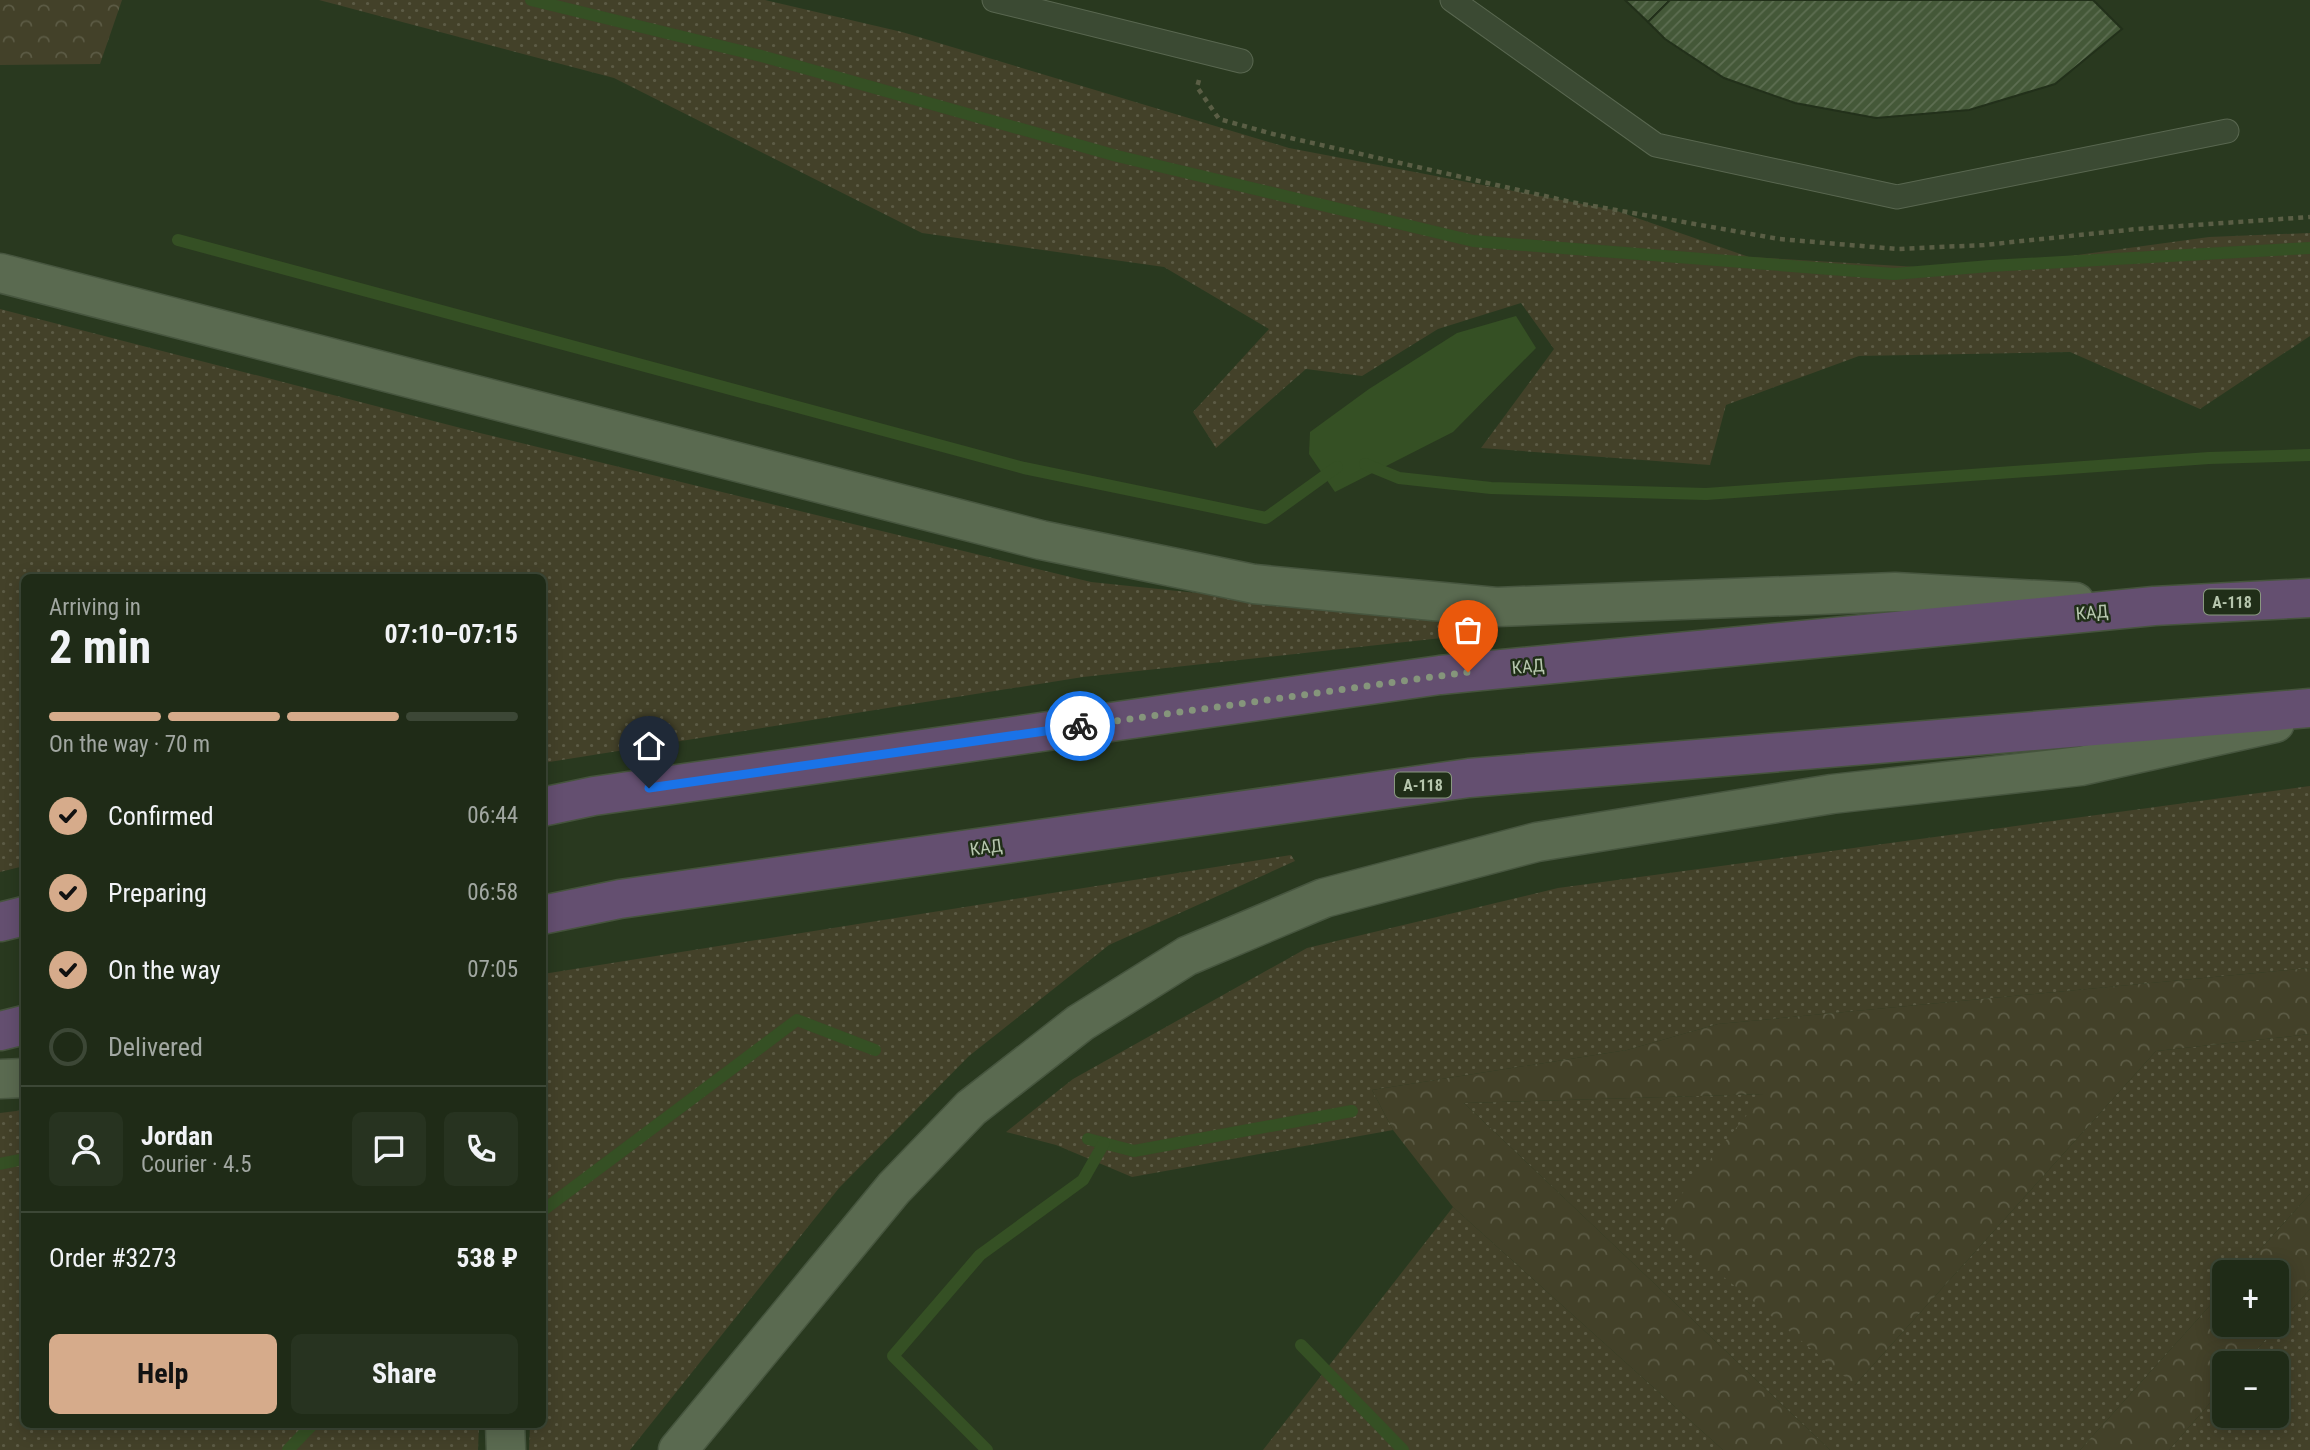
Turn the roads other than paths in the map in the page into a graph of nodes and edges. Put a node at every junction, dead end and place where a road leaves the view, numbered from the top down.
1 (994, 0) edge
2 (1452, 0) edge
3 (1241, 61) dead end
4 (2227, 131) dead end
5 (0, 273) edge
6 (2310, 598) edge
7 (2154, 606) junction
8 (2310, 708) edge
9 (2310, 715) edge
10 (546, 806) edge
11 (546, 914) edge
12 (21, 917) edge
13 (0, 922) edge
14 (21, 1026) edge
15 (0, 1031) edge
16 (21, 1078) edge
17 (0, 1079) edge
18 (505, 1428) edge
19 (506, 1450) edge
20 (678, 1450) edge

1 - 3 lane
2 - 4 lane
5 - 7 main road
6 - 7 highway, КАД / А-118
7 - 10 highway, КАД / А-118
8 - 11 highway, КАД / А-118
9 - 20 main road
12 - 13 highway
14 - 15 highway
16 - 17 main road
18 - 19 main road

